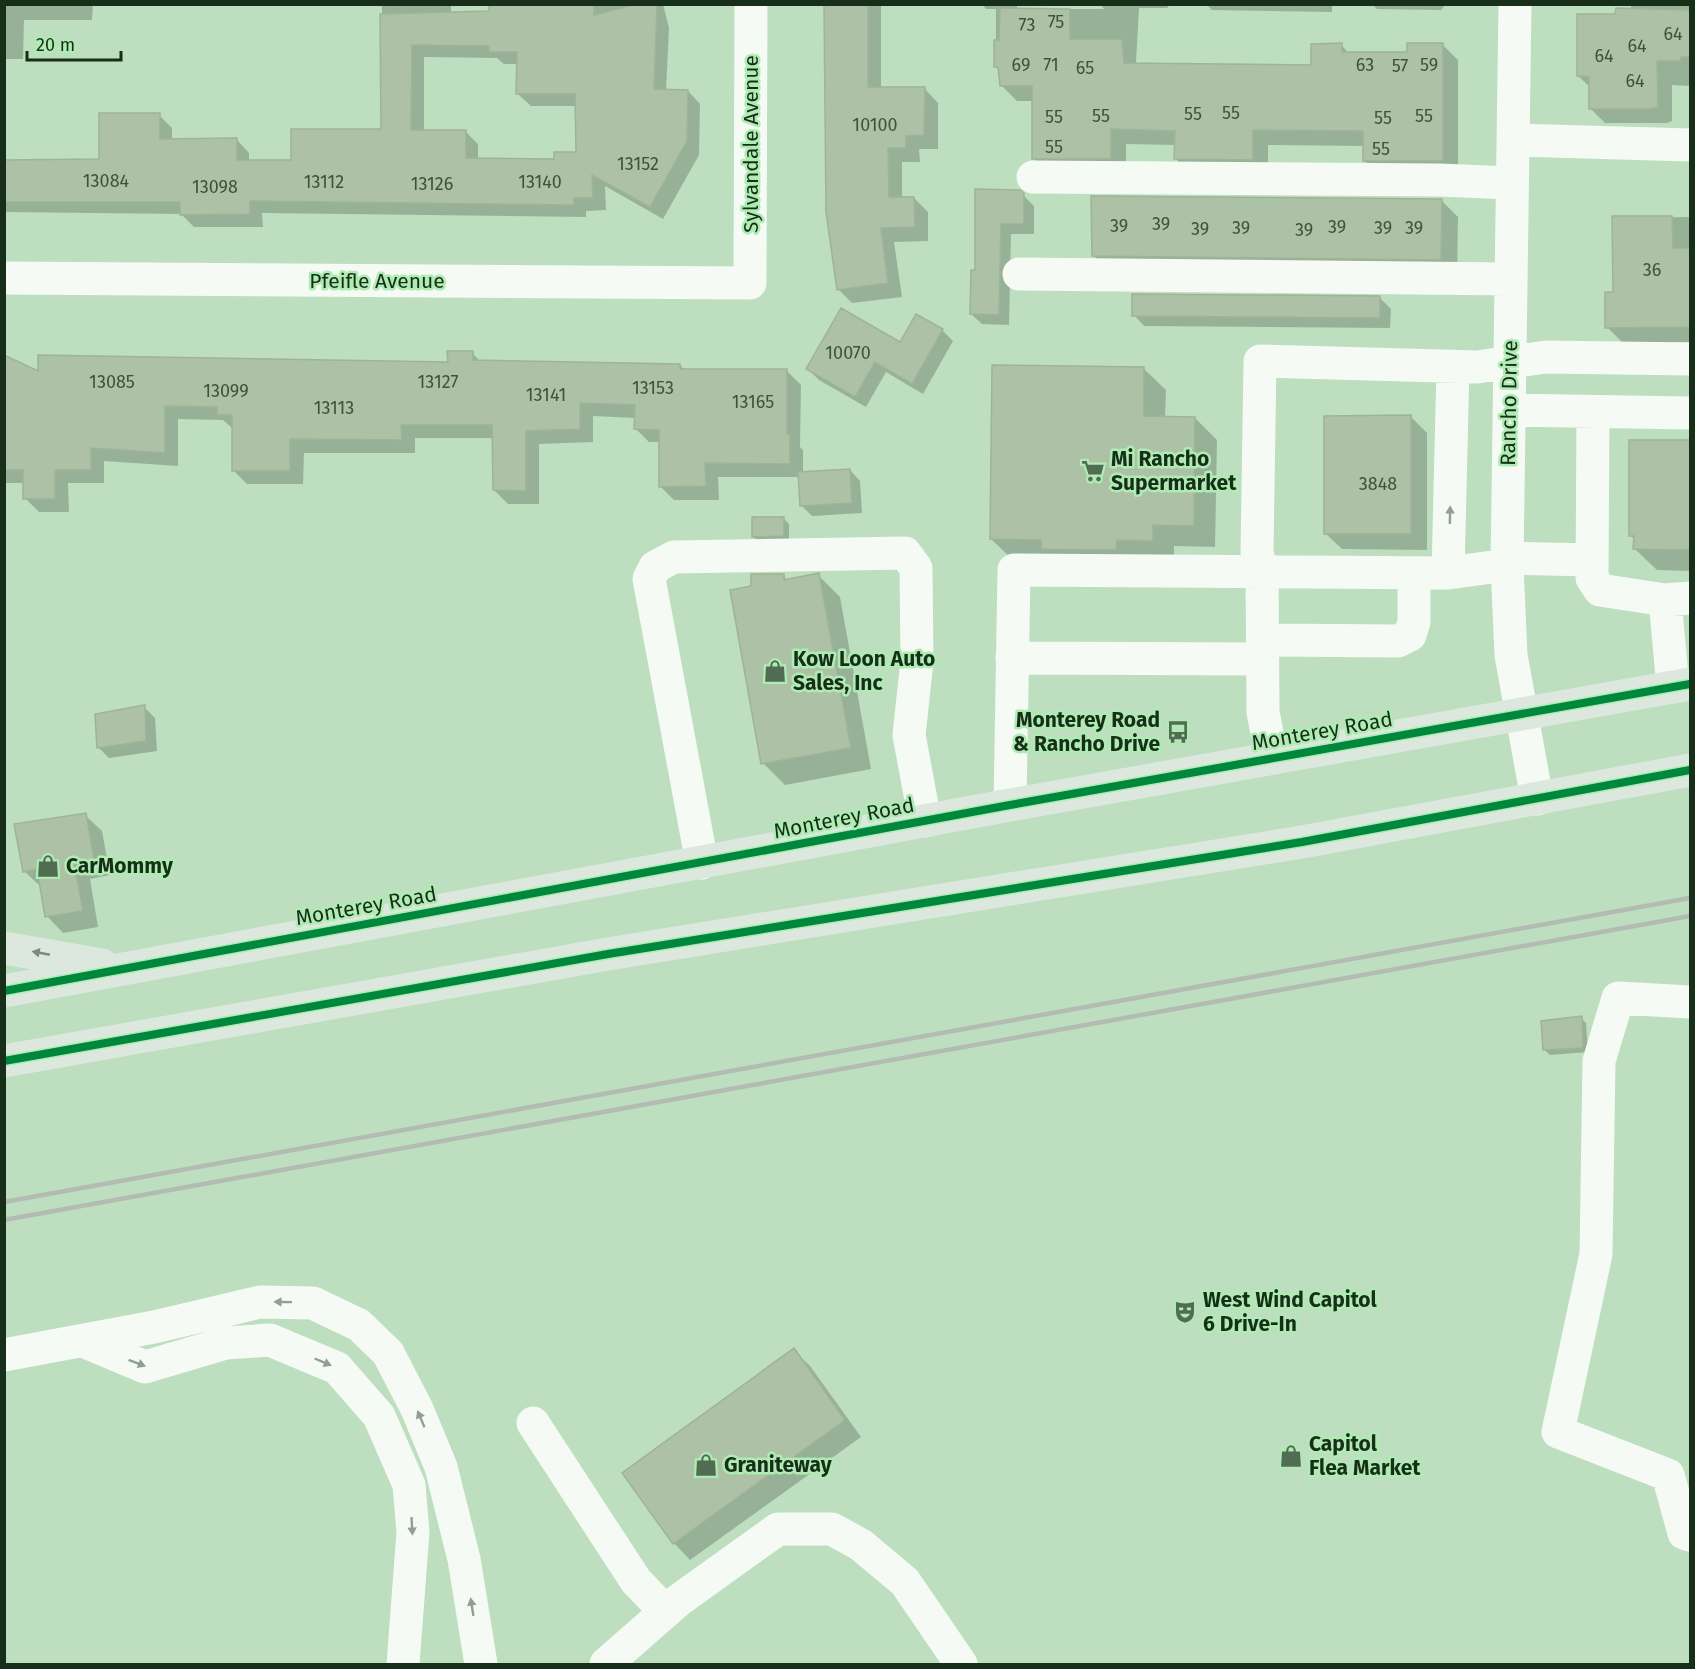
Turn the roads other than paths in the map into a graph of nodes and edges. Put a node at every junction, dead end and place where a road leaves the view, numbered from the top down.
1 (751, 4) edge
2 (1515, 4) edge
3 (1513, 140) junction
4 (1690, 145) edge
5 (1033, 177) dead end
6 (1512, 183) junction
7 (1019, 274) dead end
8 (4, 278) edge
9 (1511, 279) junction
10 (750, 283) joint
11 (1690, 359) edge
12 (1509, 363) junction
13 (1454, 366) junction
14 (1509, 411) junction
15 (1593, 412) junction
16 (1690, 413) edge
17 (1592, 560) junction
18 (1507, 561) junction
19 (1262, 572) junction
20 (1414, 573) junction
21 (1448, 573) junction
22 (1678, 599) edge
23 (1262, 650) junction
24 (1012, 658) junction
25 (1682, 685) edge
26 (1520, 714) junction
27 (1272, 758) junction
28 (1690, 770) edge
29 (1537, 799) junction
30 (1010, 805) junction
31 (925, 821) junction
32 (702, 863) junction
33 (4, 948) edge
34 (118, 969) junction
35 (4, 991) edge
36 (1690, 1002) edge
37 (4, 1062) edge
38 (83, 1341) junction
39 (4, 1355) edge
40 (533, 1423) dead end
41 (1690, 1536) edge
42 (665, 1611) junction
43 (403, 1665) edge
44 (481, 1665) edge
45 (606, 1665) edge
46 (962, 1665) edge

1 - 10 street, Sylvandale Avenue
2 - 3 street, Rancho Drive
3 - 4 street
3 - 6 street, Rancho Drive
5 - 6 street
6 - 9 street, Rancho Drive
7 - 9 street
8 - 10 street, Pfeifle Avenue
9 - 12 street, Rancho Drive
11 - 12 street
12 - 13 street
12 - 14 street, Rancho Drive
13 - 19 street
21 -> 13 street
14 - 15 street
14 - 18 street, Rancho Drive
15 - 16 street
15 - 17 street
17 - 18 street
17 - 22 street
18 - 21 street
18 - 26 street, Rancho Drive
19 - 20 street
19 - 23 street
19 - 24 street
20 - 21 street
20 - 23 street
22 - 25 street
23 - 24 street
23 - 27 street
24 - 30 street
25 - 26 main road, Monterey Road
26 - 27 main road, Monterey Road
26 - 29 street, Rancho Drive
27 - 30 main road, Monterey Road
28 - 29 main road
29 - 37 main road
30 - 31 main road, Monterey Road
31 - 32 main road, Monterey Road
31 - 32 street
32 - 34 main road, Monterey Road
34 -> 33 main road
34 - 35 main road, Monterey Road
36 - 41 street
38 - 39 street
38 -> 43 street
44 -> 38 street
40 - 42 street
42 - 45 street
42 - 46 street

